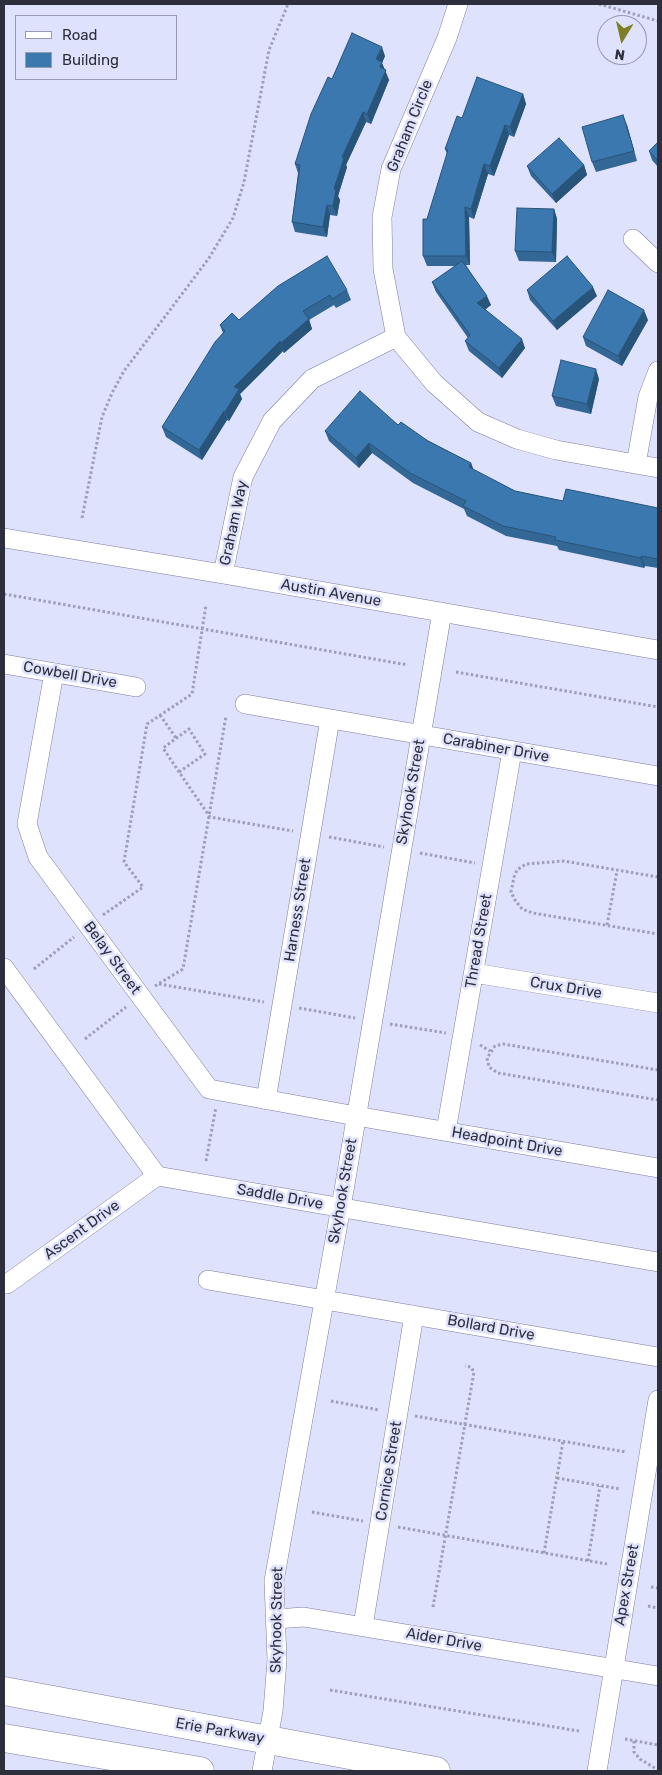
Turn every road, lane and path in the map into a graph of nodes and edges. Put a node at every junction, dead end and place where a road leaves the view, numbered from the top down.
1 (288, 4) edge
2 (458, 4) edge
3 (599, 4) edge
4 (658, 21) edge
5 (633, 239) dead end
6 (658, 263) edge
7 (396, 337) junction
8 (658, 371) edge
9 (636, 464) junction
10 (658, 468) edge
11 (82, 518) dead end
12 (4, 538) edge
13 (223, 574) junction
14 (4, 594) edge
15 (206, 605) dead end
16 (442, 612) junction
17 (202, 629) junction
18 (658, 650) edge
19 (4, 664) edge
20 (408, 665) dead end
21 (456, 672) dead end
22 (54, 673) junction
23 (136, 687) dead end
24 (245, 704) dead end
25 (658, 707) edge
26 (160, 715) junction
27 (226, 716) dead end
28 (330, 719) junction
29 (421, 735) junction
30 (176, 738) junction
31 (512, 751) junction
32 (179, 772) junction
33 (658, 776) edge
34 (210, 816) junction
35 (310, 834) junction
36 (401, 850) junction
37 (492, 866) junction
38 (518, 870) junction
39 (617, 871) junction
40 (658, 877) edge
41 (607, 925) junction
42 (88, 926) junction
43 (658, 934) edge
44 (4, 968) edge
45 (34, 969) dead end
46 (474, 972) junction
47 (158, 984) junction
48 (140, 996) junction
49 (658, 1003) edge
50 (282, 1005) junction
51 (372, 1021) junction
52 (462, 1038) junction
53 (85, 1039) dead end
54 (490, 1051) junction
55 (658, 1070) edge
56 (219, 1091) junction
57 (266, 1100) junction
58 (658, 1100) edge
59 (356, 1116) junction
60 (446, 1131) junction
61 (206, 1161) dead end
62 (658, 1168) edge
63 (157, 1176) junction
64 (340, 1207) junction
65 (658, 1262) edge
66 (208, 1280) dead end
67 (5, 1288) edge
68 (324, 1300) junction
69 (414, 1315) junction
70 (658, 1357) edge
71 (465, 1366) dead end
72 (658, 1400) edge
73 (331, 1401) dead end
74 (398, 1413) junction
75 (465, 1424) junction
76 (563, 1441) junction
77 (626, 1452) dead end
78 (557, 1478) junction
79 (600, 1486) junction
80 (651, 1486) edge
81 (620, 1489) dead end
82 (312, 1512) dead end
83 (380, 1524) junction
84 (446, 1536) junction
85 (544, 1553) junction
86 (588, 1561) junction
87 (607, 1564) dead end
88 (651, 1586) dead end
89 (658, 1588) edge
90 (648, 1606) dead end
91 (433, 1607) dead end
92 (658, 1608) edge
93 (275, 1619) junction
94 (363, 1626) junction
95 (613, 1669) junction
96 (658, 1676) edge
97 (330, 1690) dead end
98 (4, 1691) edge
99 (579, 1731) dead end
100 (4, 1738) edge
101 (625, 1739) dead end
102 (268, 1740) junction
103 (634, 1741) junction
104 (658, 1745) edge
105 (658, 1770) edge
106 (200, 1771) edge
107 (262, 1771) edge
108 (436, 1771) edge
109 (597, 1771) edge

1 - 11 path
2 - 7 street, Graham Circle
3 - 4 path
5 - 6 street
7 - 9 street, Graham Circle
7 - 13 street, Graham Way
8 - 9 street
9 - 10 street, Graham Circle
12 - 13 street, Austin Avenue
13 - 16 street, Austin Avenue
14 - 17 path
15 - 17 path
16 - 18 street, Austin Avenue
16 - 29 street, Skyhook Street
17 - 20 path
17 - 26 path
19 - 22 street, Cowbell Drive
21 - 25 path
22 - 23 street, Cowbell Drive
22 - 42 street, Belay Street
24 - 28 street, Carabiner Drive
26 - 30 path
26 - 42 path
27 - 34 path
28 - 29 street, Carabiner Drive
28 - 35 street, Harness Street
29 - 31 street, Carabiner Drive
29 - 36 street, Skyhook Street
30 - 32 path
30 - 32 path
31 - 33 street, Carabiner Drive
31 - 37 street, Thread Street
32 - 34 path
34 - 35 path
34 - 47 path
35 - 36 path
35 - 50 street, Harness Street
36 - 37 path
36 - 51 street, Skyhook Street
37 - 38 path
37 - 46 street, Thread Street
38 - 39 path
38 - 41 path
39 - 40 path
39 - 41 path
41 - 43 path
42 - 45 path
42 - 48 street, Belay Street
44 - 63 street
46 - 49 street, Crux Drive
46 - 52 street, Thread Street
47 - 48 path
47 - 50 path
48 - 53 path
48 - 56 street, Belay Street
50 - 51 path
50 - 57 street, Harness Street
51 - 52 path
51 - 59 street, Skyhook Street
52 - 54 path
52 - 60 street, Thread Street
54 - 55 path
54 - 58 path
56 - 57 street, Belay Street
56 - 61 path
57 - 59 street, Belay Street
59 - 60 street, Headpoint Drive
59 - 64 street, Skyhook Street
60 - 62 street, Headpoint Drive
63 - 64 street, Saddle Drive
63 - 67 street, Ascent Drive
64 - 65 street, Saddle Drive
64 - 68 street, Skyhook Street
66 - 68 street, Bollard Drive
68 - 69 street, Bollard Drive
68 - 93 street, Skyhook Street
69 - 70 street, Bollard Drive
69 - 74 street, Cornice Street
71 - 75 path
72 - 80 street, Apex Street
73 - 74 path
74 - 75 path
74 - 83 street, Cornice Street
75 - 76 path
75 - 84 path
76 - 77 path
76 - 78 path
78 - 79 path
78 - 85 path
79 - 81 path
79 - 86 path
80 - 95 street, Apex Street
82 - 83 path
83 - 84 path
83 - 94 street, Cornice Street
84 - 85 path
84 - 91 path
85 - 86 path
86 - 87 path
88 - 89 path
90 - 92 path
93 - 94 street, Aider Drive
93 - 102 street, Skyhook Street
94 - 95 street, Aider Drive
95 - 96 street, Aider Drive
95 - 109 street, Apex Street
97 - 99 path
98 - 102 main road, Erie Parkway
100 - 106 main road
101 - 103 path
102 - 107 street, Skyhook Street
102 - 108 main road, Erie Parkway
103 - 104 path
103 - 105 path

